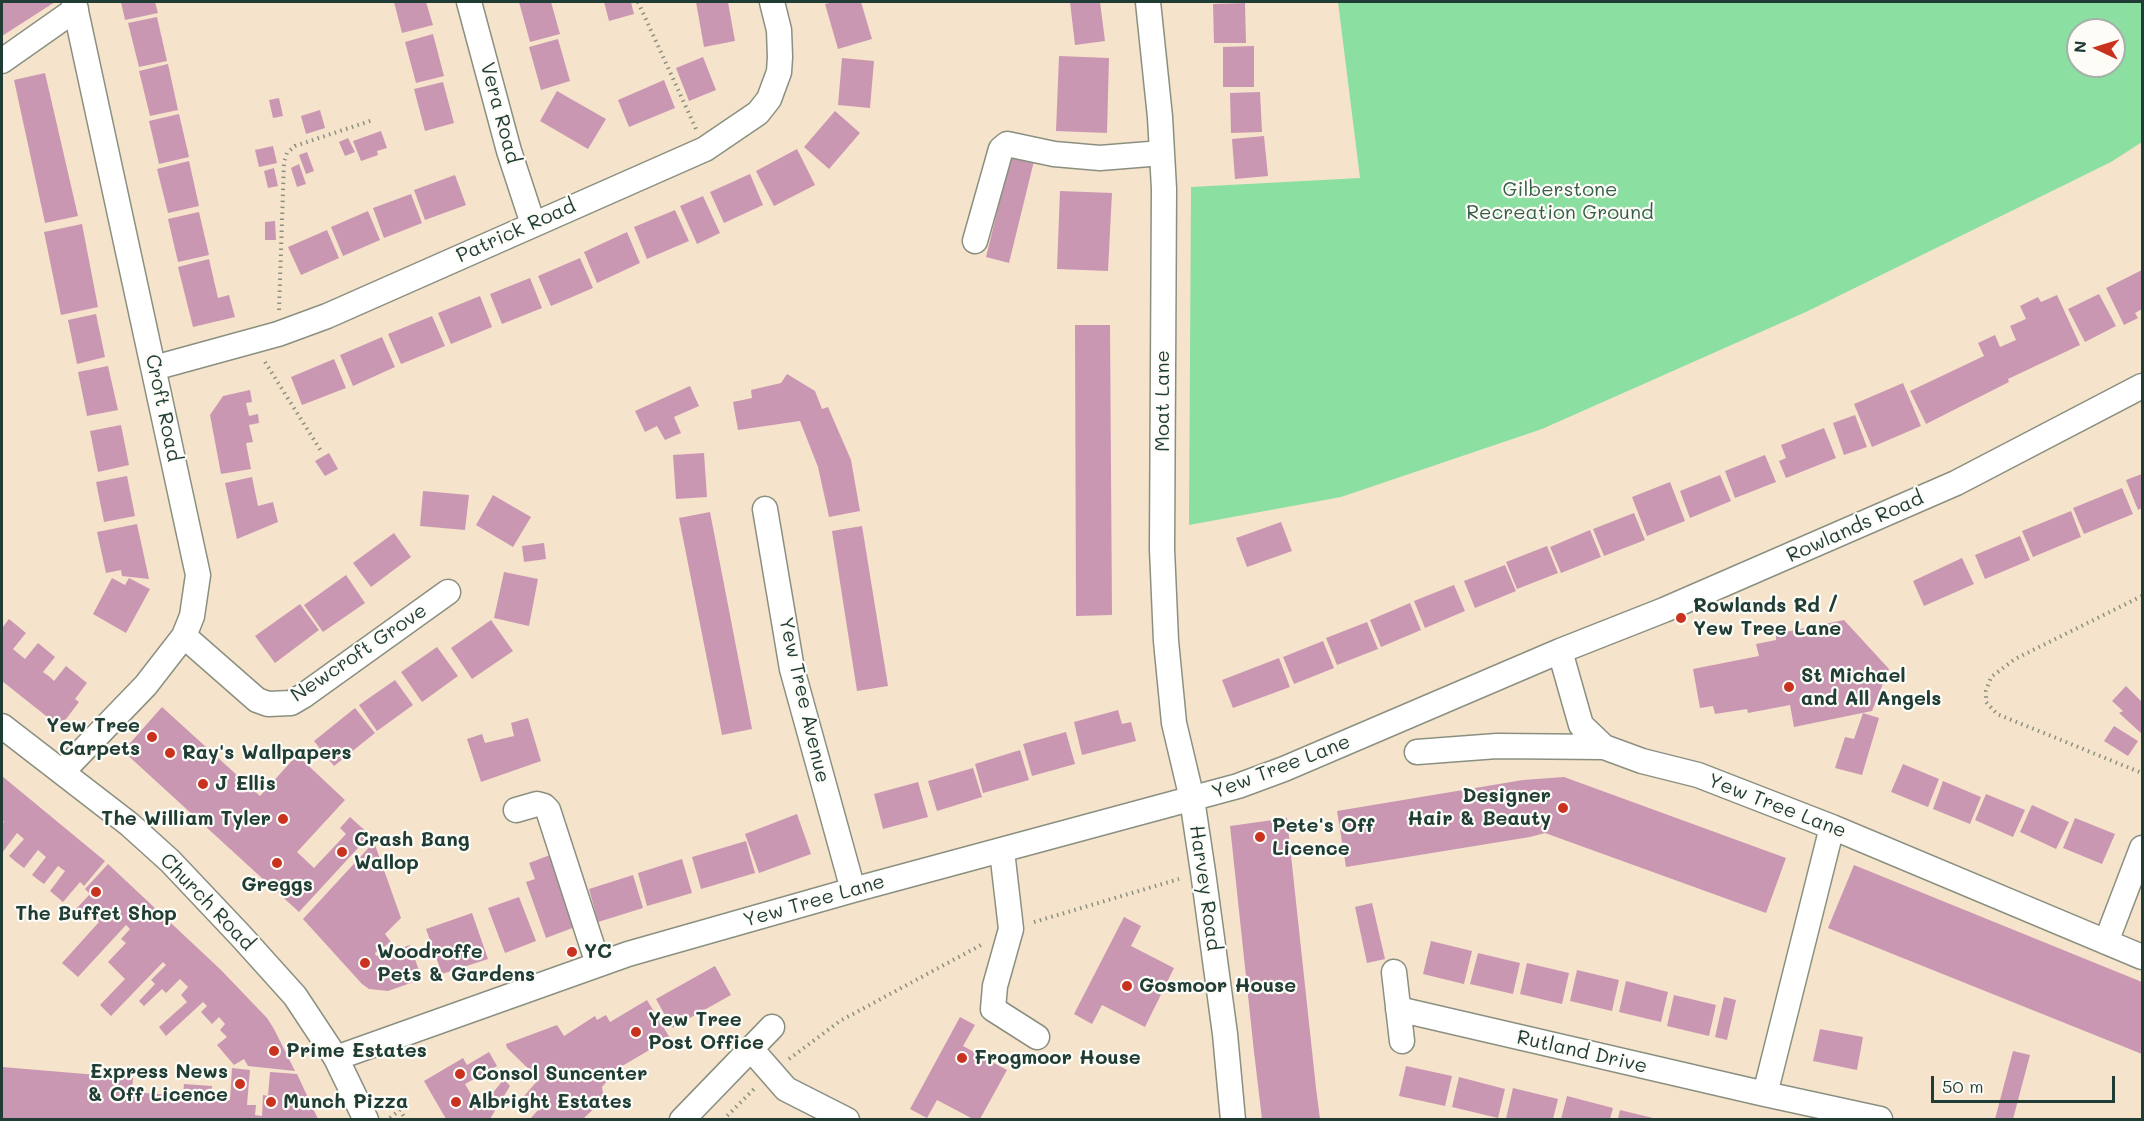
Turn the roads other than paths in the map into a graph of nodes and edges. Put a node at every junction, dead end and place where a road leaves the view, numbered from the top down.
1 (469, 2) edge
2 (772, 2) edge
3 (1148, 2) edge
4 (75, 5) edge
5 (2, 61) edge
6 (1162, 153) junction
7 (533, 224) junction
8 (975, 241) dead end
9 (154, 368) junction
10 (2142, 386) edge
11 (765, 508) dead end
12 (448, 592) dead end
13 (184, 636) junction
14 (1560, 651) junction
15 (2, 726) edge
16 (1604, 747) junction
17 (1417, 752) dead end
18 (63, 771) junction
19 (1192, 799) junction
20 (516, 810) dead end
21 (1832, 827) junction
22 (2142, 848) edge
23 (1002, 851) junction
24 (853, 890) junction
25 (2106, 942) junction
26 (2142, 957) edge
27 (598, 964) junction
28 (1394, 972) dead end
29 (1398, 1010) junction
30 (772, 1028) dead end
31 (1037, 1037) dead end
32 (1402, 1041) dead end
33 (751, 1049) junction
34 (336, 1058) junction
35 (1765, 1094) junction
36 (366, 1119) edge
37 (682, 1119) edge
38 (846, 1119) edge
39 (1233, 1119) edge
40 (1880, 1119) edge

1 - 7 street, Vera Road
2 - 7 street, Patrick Road
3 - 6 street, Moat Lane
4 - 5 street
4 - 9 street, Croft Road
6 - 8 street
6 - 19 street, Moat Lane
7 - 9 street, Patrick Road
9 - 13 street, Croft Road
10 - 14 street, Rowlands Road
11 - 24 street, Yew Tree Avenue
12 - 13 street, Newcroft Grove
13 - 18 street, Croft Road
14 - 16 street, Yew Tree Lane
14 - 19 street, Yew Tree Lane
15 - 18 street, Church Road
16 - 17 street
16 - 21 street, Yew Tree Lane
18 - 34 street, Church Road
19 - 23 street, Yew Tree Lane
19 - 39 street, Harvey Road
20 - 27 street
21 - 25 street, Yew Tree Lane
21 - 35 street
22 - 25 street
23 - 24 street, Yew Tree Lane
23 - 31 street
24 - 27 street, Yew Tree Lane
25 - 26 street, Yew Tree Lane
27 - 34 street, Yew Tree Lane
28 - 29 street
29 - 32 street
29 - 35 street, Rutland Drive
30 - 33 street
33 - 37 street
33 - 38 street
34 - 36 street, Church Road
35 - 40 street, Rutland Drive

